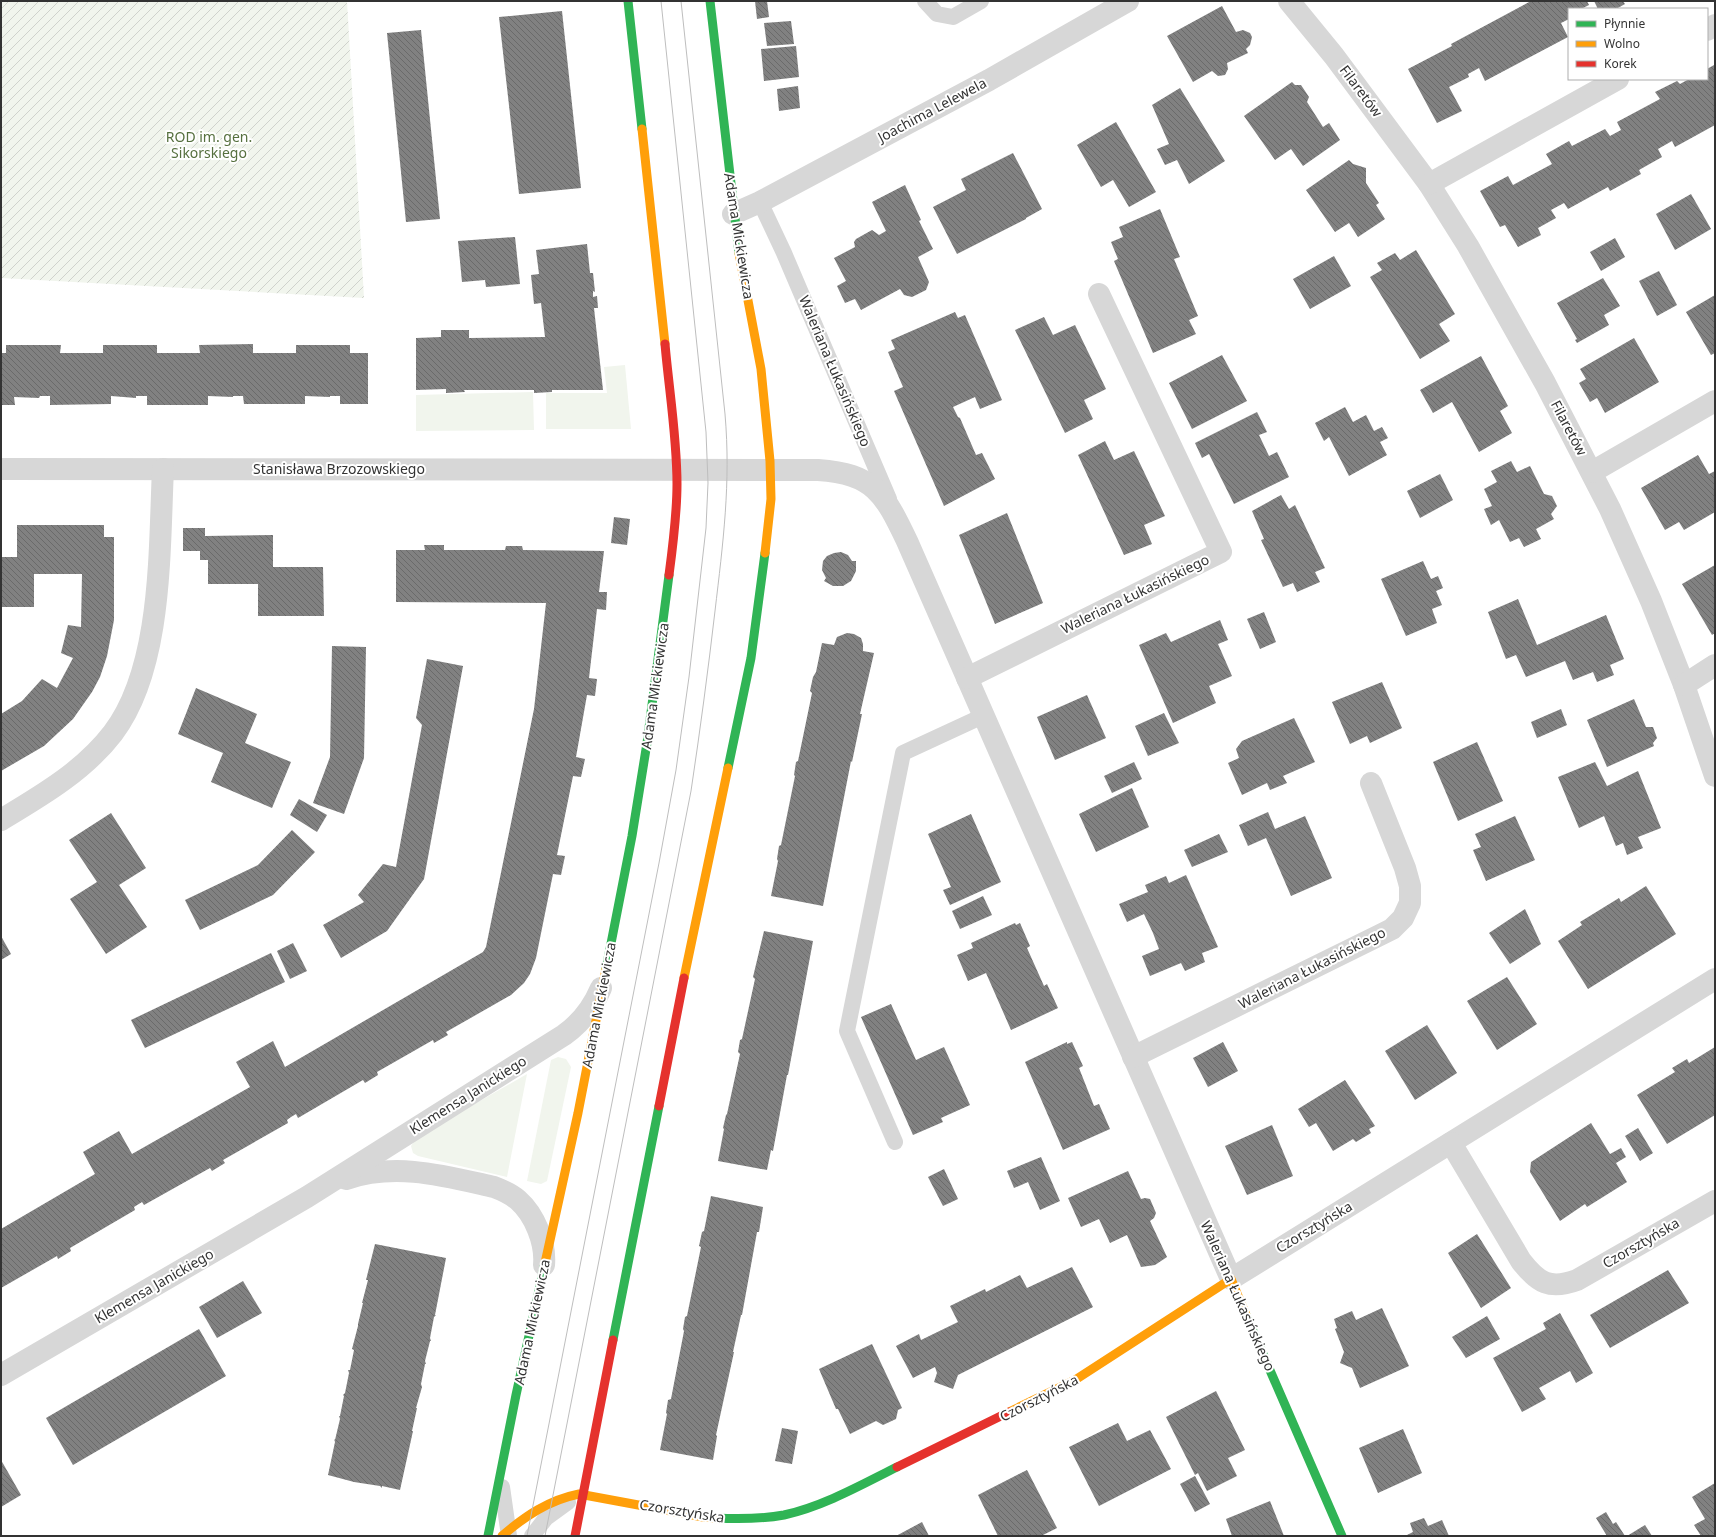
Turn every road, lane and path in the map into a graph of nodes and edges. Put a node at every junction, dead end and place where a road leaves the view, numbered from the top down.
1 (628, 1) edge
2 (710, 1) edge
3 (925, 1) edge
4 (981, 1) edge
5 (1289, 1) edge
6 (1120, 3) edge
7 (1616, 80) edge
8 (1429, 184) junction
9 (760, 202) junction
10 (733, 214) junction
11 (1099, 294) dead end
12 (1715, 401) edge
13 (1, 469) edge
14 (163, 469) junction
15 (676, 470) junction
16 (770, 470) junction
17 (1592, 472) junction
18 (907, 541) junction
19 (1715, 665) edge
20 (967, 678) junction
21 (1684, 685) junction
22 (983, 716) junction
23 (1715, 776) edge
24 (1372, 783) dead end
25 (1, 820) edge
26 (606, 972) junction
27 (1715, 979) edge
28 (1133, 1057) junction
29 (895, 1142) dead end
30 (1451, 1143) junction
31 (307, 1196) junction
32 (1715, 1201) edge
33 (544, 1268) junction
34 (1231, 1279) junction
35 (1, 1375) edge
36 (502, 1466) junction
37 (583, 1494) junction
38 (506, 1534) edge
39 (488, 1536) edge
40 (532, 1536) edge
41 (575, 1536) edge
42 (1342, 1536) edge

1 - 15 street, Adama Mickiewicza
2 - 10 street, Adama Mickiewicza
3 - 4 lane
5 - 8 street, Filaretów
6 - 9 street, Joachima Lelewela
7 - 8 street
8 - 17 street, Filaretów
9 - 10 street, Joachima Lelewela
9 - 18 lane, Waleriana Łukasińskiego
10 - 16 street, Adama Mickiewicza
11 - 20 street, Waleriana Łukasińskiego
12 - 17 street
13 - 14 street, Stanisława Brzozowskiego
14 - 15 street, Stanisława Brzozowskiego
14 - 25 street
15 - 16 street
15 - 26 street, Adama Mickiewicza
16 - 18 street, Waleriana Łukasińskiego
16 - 37 street, Adama Mickiewicza
17 - 21 street, Filaretów
18 - 20 street, Waleriana Łukasińskiego
19 - 21 street
20 - 22 street, Waleriana Łukasińskiego
21 - 23 street, Filaretów
22 - 28 street, Waleriana Łukasińskiego
22 - 29 lane
24 - 28 street, Waleriana Łukasińskiego
26 - 31 street, Klemensa Janickiego
26 - 33 street, Adama Mickiewicza
27 - 30 street, Czorsztyńska
28 - 34 street, Waleriana Łukasińskiego
30 - 32 street, Czorsztyńska
30 - 34 street, Czorsztyńska
31 - 33 street, Klemensa Janickiego
31 - 35 street, Klemensa Janickiego
33 - 36 street, Adama Mickiewicza
34 - 37 street, Czorsztyńska
34 - 42 street, Waleriana Łukasińskiego
36 - 38 lane
36 - 39 street, Adama Mickiewicza
37 - 38 street
37 - 40 lane
37 - 41 street, Adama Mickiewicza

